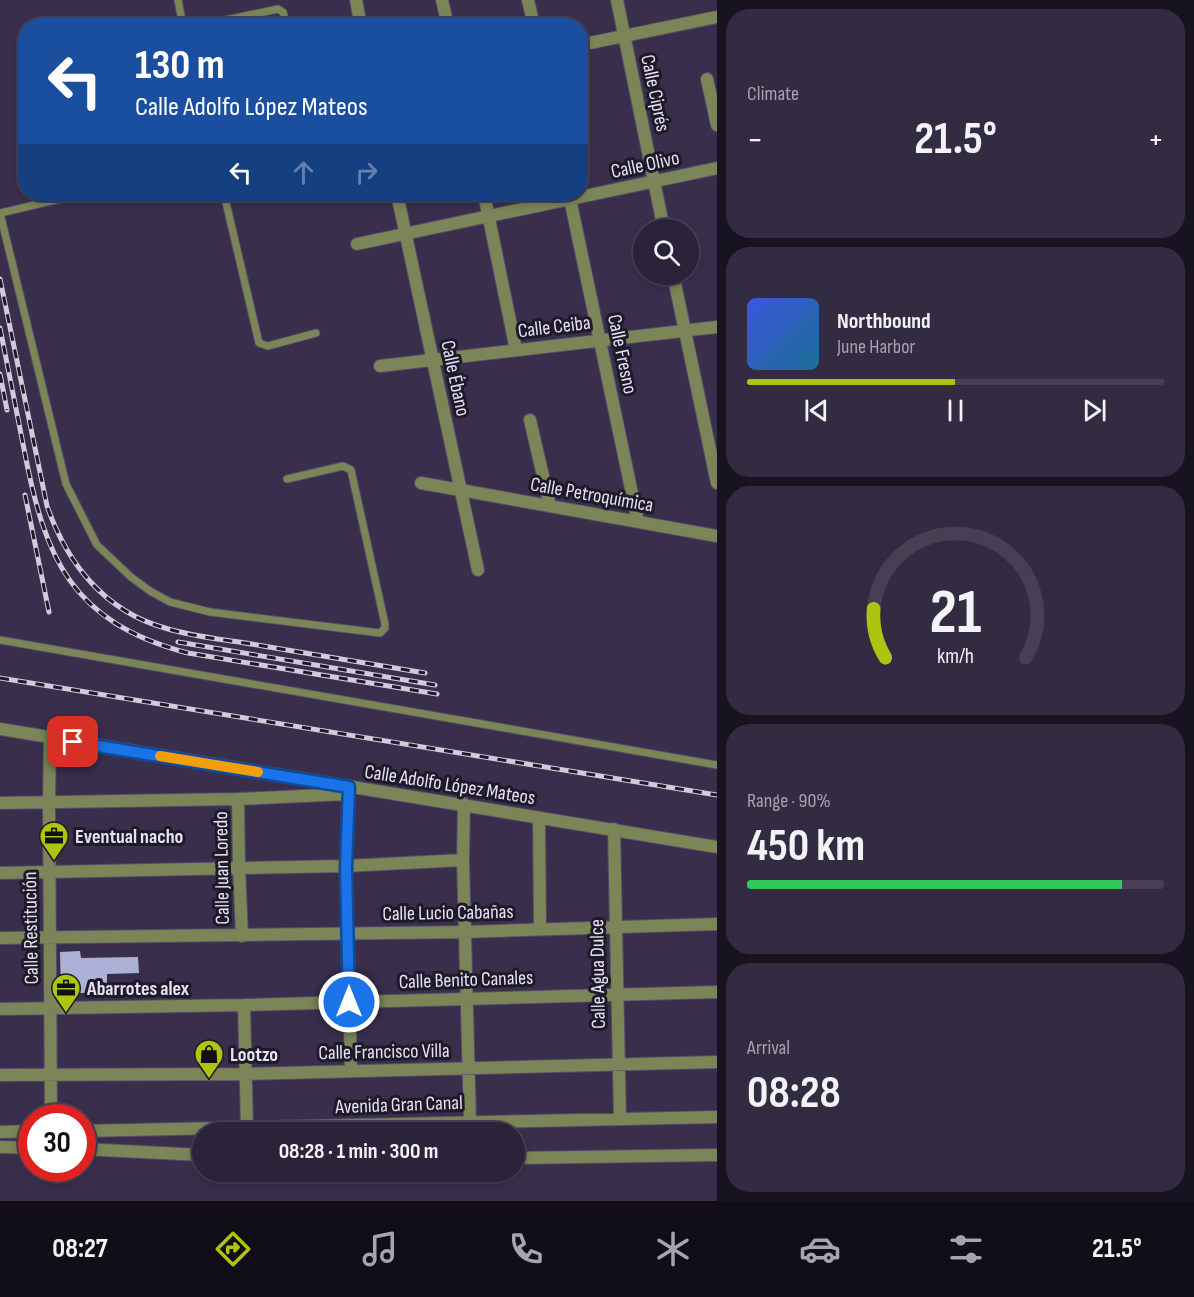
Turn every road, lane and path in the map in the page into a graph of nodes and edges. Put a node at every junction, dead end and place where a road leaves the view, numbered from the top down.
1 (178, 0) edge
2 (356, 0) edge
3 (442, 0) edge
4 (528, 0) edge
5 (617, 0) edge
6 (717, 17) edge
7 (181, 18) edge
8 (235, 18) edge
9 (285, 18) edge
10 (360, 18) edge
11 (446, 18) edge
12 (532, 18) edge
13 (624, 36) junction
14 (588, 43) edge
15 (707, 79) dead end
16 (717, 125) edge
17 (717, 168) edge
18 (654, 182) junction
19 (588, 193) edge
20 (51, 201) edge
21 (226, 201) edge
22 (398, 201) edge
23 (486, 201) edge
24 (551, 201) edge
25 (571, 201) edge
26 (0, 213) edge
27 (489, 217) junction
28 (662, 219) edge
29 (405, 234) junction
30 (357, 244) dead end
31 (675, 285) edge
32 (717, 327) edge
33 (684, 330) junction
34 (316, 333) dead end
35 (600, 340) junction
36 (516, 350) junction
37 (432, 360) junction
38 (380, 366) dead end
39 (530, 420) dead end
40 (287, 479) dead end
41 (422, 483) dead end
42 (717, 483) edge
43 (460, 490) junction
44 (550, 506) junction
45 (639, 522) junction
46 (717, 536) edge
47 (478, 570) dead end
48 (0, 640) edge
49 (0, 729) edge
50 (50, 738) junction
51 (717, 765) edge
52 (348, 790) junction
53 (238, 799) junction
54 (49, 802) junction
55 (0, 803) edge
56 (464, 804) junction
57 (539, 818) junction
58 (614, 829) junction
59 (717, 846) edge
60 (463, 860) junction
61 (346, 867) junction
62 (238, 868) junction
63 (49, 872) junction
64 (0, 873) edge
65 (717, 924) edge
66 (616, 927) junction
67 (540, 929) junction
68 (464, 932) junction
69 (349, 934) junction
70 (242, 936) junction
71 (49, 937) junction
72 (0, 938) edge
73 (717, 992) edge
74 (617, 995) junction
75 (467, 999) junction
76 (349, 1002) junction
77 (244, 1005) junction
78 (51, 1008) junction
79 (0, 1009) edge
80 (717, 1062) edge
81 (619, 1065) junction
82 (468, 1069) junction
83 (351, 1071) junction
84 (245, 1074) junction
85 (0, 1075) edge
86 (51, 1075) junction
87 (51, 1104) edge
88 (717, 1117) edge
89 (620, 1119) junction
90 (470, 1121) junction
91 (247, 1122) edge
92 (438, 1122) edge
93 (192, 1129) edge
94 (18, 1131) edge
95 (96, 1131) edge
96 (0, 1132) edge
97 (0, 1147) edge
98 (18, 1148) edge
99 (96, 1150) edge
100 (192, 1154) edge
101 (717, 1155) edge
102 (525, 1158) edge

1 - 7 lane
2 - 10 street
3 - 11 street
4 - 12 street
5 - 13 street, Calle Ciprés
6 - 13 street
8 - 9 lane
13 - 14 street
13 - 18 street, Calle Ciprés
15 - 16 street
17 - 18 street, Calle Olivo
18 - 19 street, Calle Olivo
18 - 28 street, Calle Ciprés
20 - 26 lane
21 - 34 lane
22 - 29 street, Calle Ébano
23 - 27 street
24 - 27 street, Calle Olivo
25 - 35 street, Calle Fresno
26 - 40 lane
27 - 29 street, Calle Olivo
27 - 36 street
29 - 30 street, Calle Olivo
29 - 37 street, Calle Ébano
31 - 33 street
32 - 33 street, Calle Ceiba
33 - 35 street, Calle Ceiba
33 - 42 street
35 - 36 street, Calle Ceiba
35 - 45 street, Calle Fresno
36 - 37 street, Calle Ceiba
37 - 38 street, Calle Ceiba
37 - 43 street, Calle Ébano
39 - 44 street
41 - 43 street, Calle Petroquímica
43 - 44 street, Calle Petroquímica
43 - 47 street, Calle Ébano
44 - 45 street, Calle Petroquímica
45 - 46 street, Calle Petroquímica
48 - 51 lane
49 - 50 street, Calle Adolfo López Mateos
50 - 52 street, Calle Adolfo López Mateos
50 - 54 street, Calle Restitución
52 - 53 street
52 - 56 street, Calle Adolfo López Mateos
52 - 61 street
53 - 54 street
53 - 62 street, Calle Juan Loredo
54 - 55 street
54 - 63 street, Calle Restitución
56 - 57 street, Calle Adolfo López Mateos
56 - 60 street
57 - 58 street, Calle Adolfo López Mateos
57 - 67 street
58 - 59 street, Calle Adolfo López Mateos
58 - 66 street, Calle Agua Dulce
60 - 61 street
60 - 68 street
61 - 62 street
61 - 69 street
62 - 63 street
62 - 70 street, Calle Juan Loredo
63 - 64 street
63 - 71 street, Calle Restitución
65 - 66 street, Calle Lucio Cabañas
66 - 67 street, Calle Lucio Cabañas
66 - 74 street, Calle Agua Dulce
67 - 68 street, Calle Lucio Cabañas
68 - 69 street, Calle Lucio Cabañas
68 - 75 street
69 - 70 street, Calle Lucio Cabañas
69 - 76 street
70 - 71 street, Calle Lucio Cabañas
71 - 72 street, Calle Lucio Cabañas
71 - 78 street, Calle Restitución
73 - 74 street, Calle Benito Canales
74 - 75 street, Calle Benito Canales
74 - 81 street, Calle Agua Dulce
75 - 76 street, Calle Benito Canales
75 - 82 street
76 - 77 street, Calle Benito Canales
76 - 83 street
77 - 78 street, Calle Benito Canales
77 - 84 street
78 - 79 street, Calle Benito Canales
78 - 86 street, Calle Restitución
80 - 81 street, Calle Francisco Villa
81 - 82 street, Calle Francisco Villa
81 - 89 street, Calle Agua Dulce
82 - 83 street, Calle Francisco Villa
82 - 90 street
83 - 84 street, Calle Francisco Villa
84 - 86 street, Calle Francisco Villa
84 - 91 street
85 - 86 street, Calle Francisco Villa
86 - 87 street, Calle Restitución
88 - 89 street, Avenida Gran Canal
89 - 90 street, Avenida Gran Canal
90 - 92 street, Avenida Gran Canal
93 - 95 street, Avenida Gran Canal
94 - 96 street
97 - 98 street
99 - 100 street
101 - 102 street

